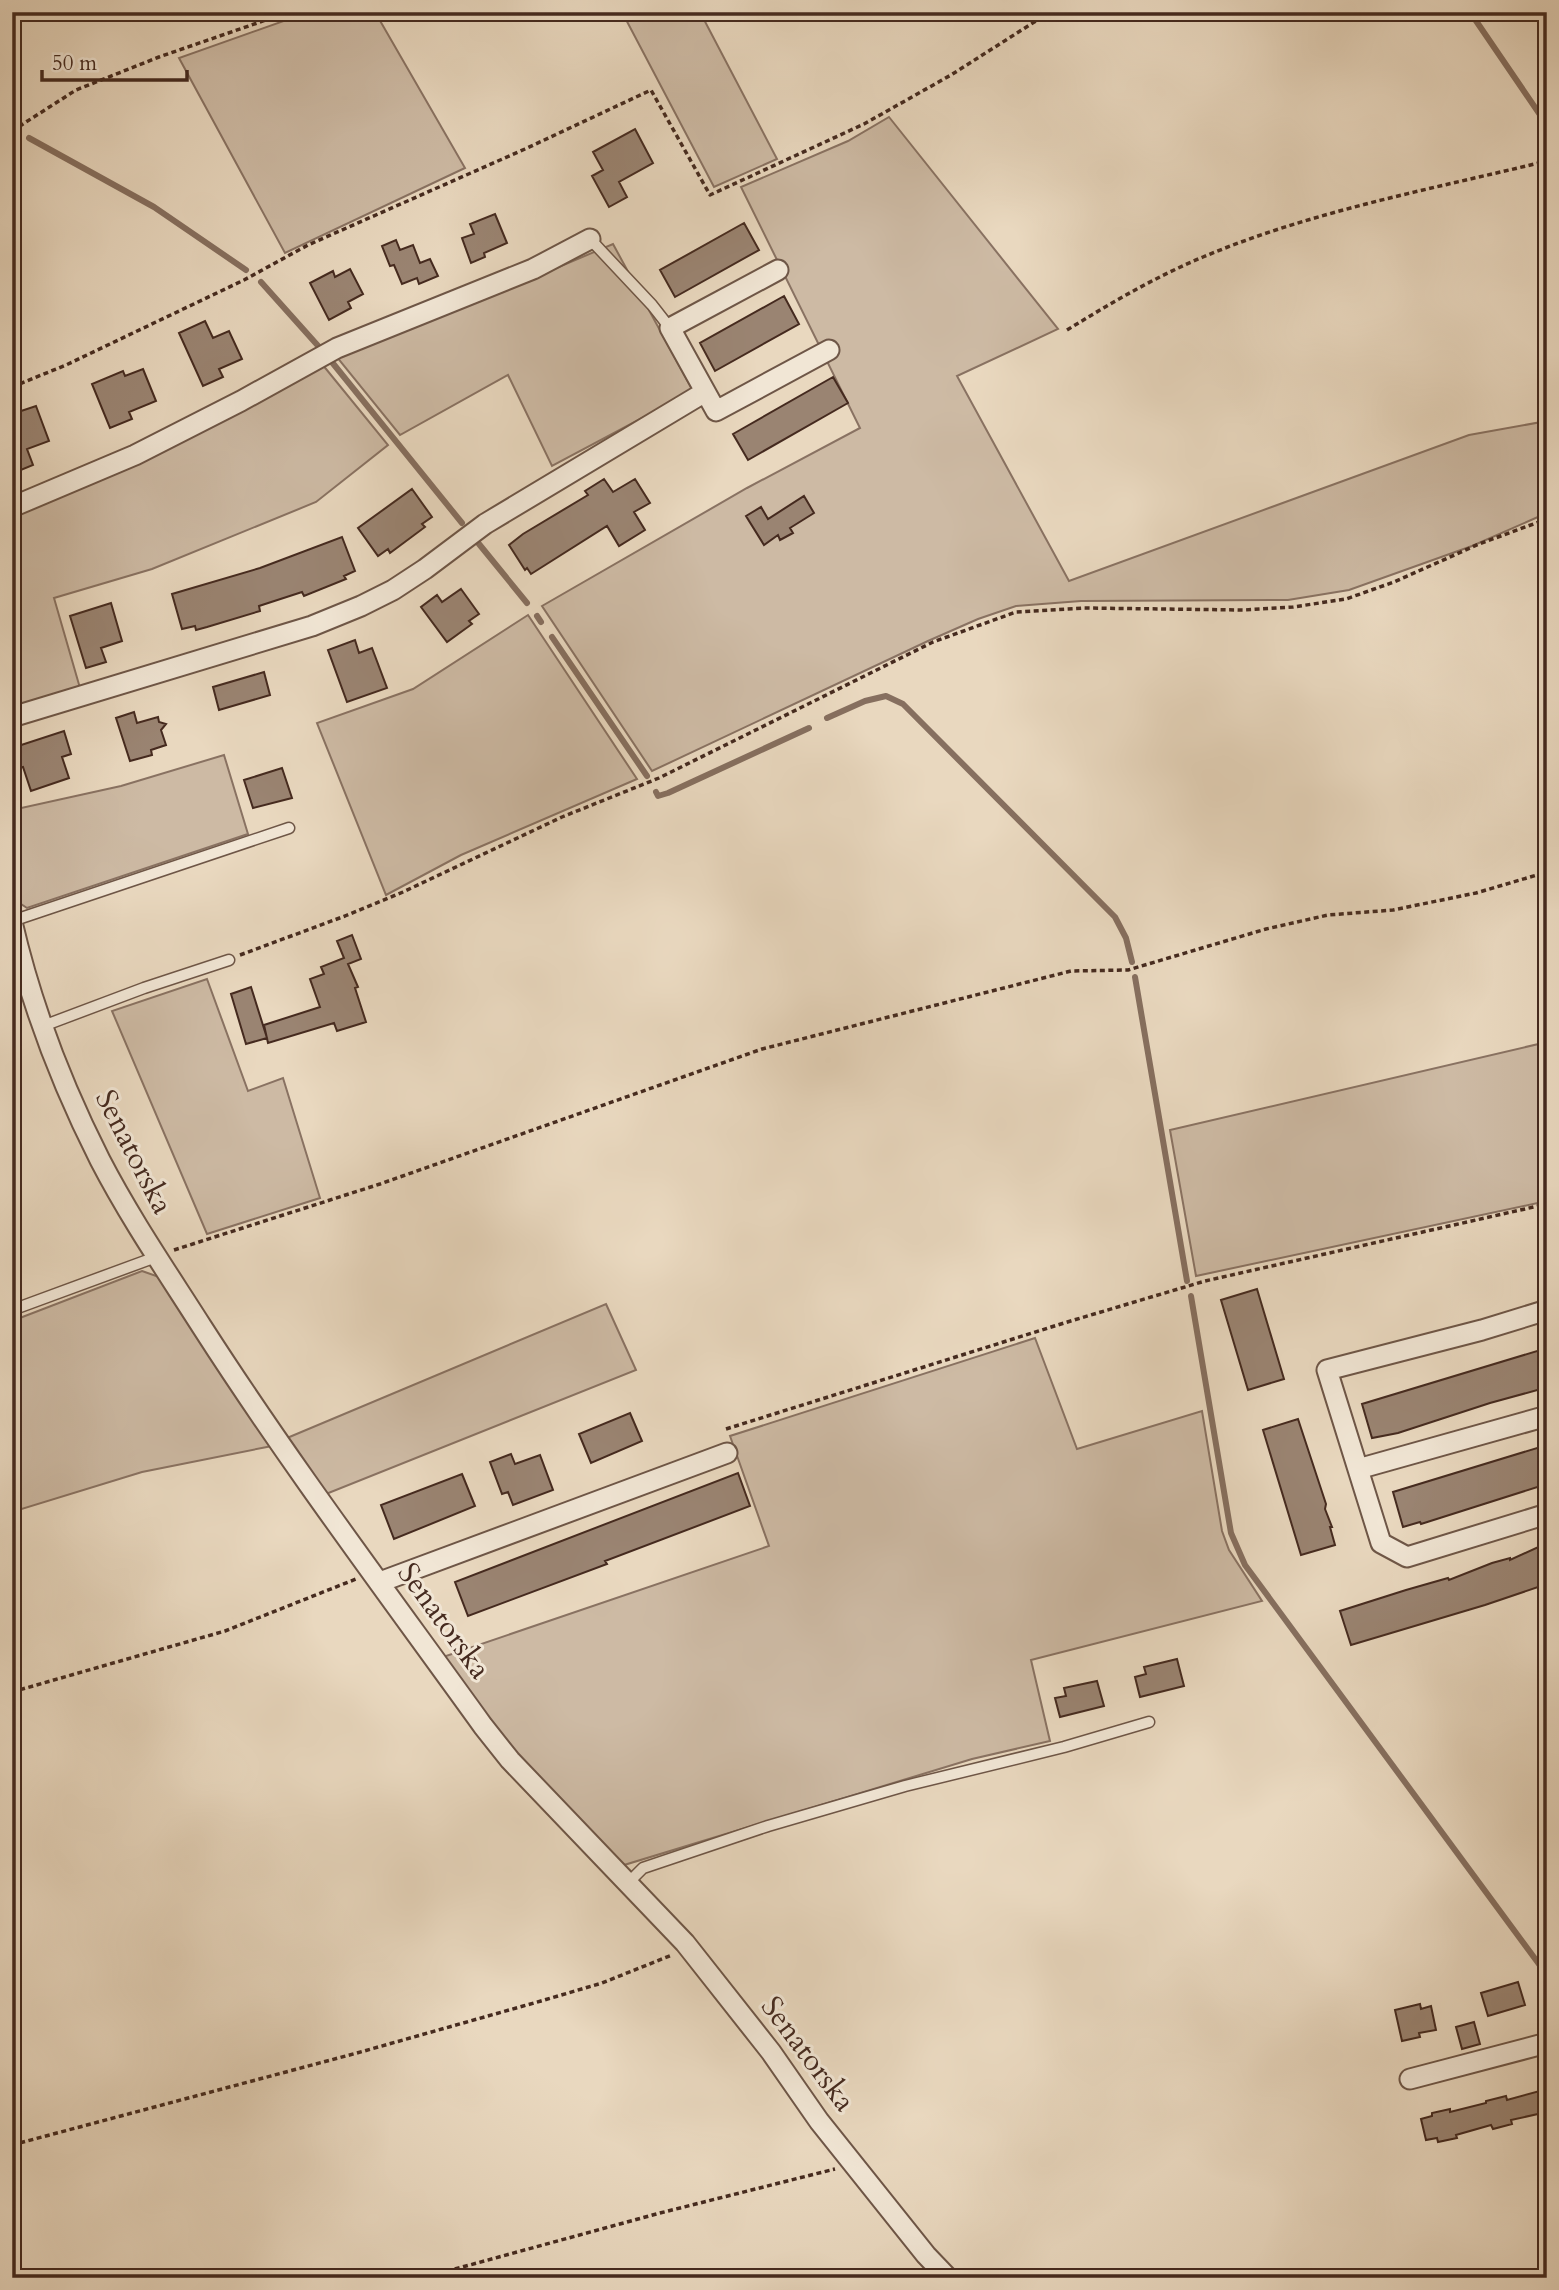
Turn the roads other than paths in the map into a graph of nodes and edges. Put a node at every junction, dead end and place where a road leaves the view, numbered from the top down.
1 (590, 239) joint
2 (778, 270) dead end
3 (670, 328) junction
4 (829, 350) dead end
5 (705, 392) junction
6 (12, 507) edge
7 (12, 717) edge
8 (289, 828) dead end
9 (12, 921) edge
10 (229, 960) road end
11 (43, 1026) junction
12 (156, 1257) junction
13 (12, 1310) edge
14 (1547, 1310) edge
15 (1547, 1416) edge
16 (727, 1453) dead end
17 (1359, 1469) junction
18 (1547, 1514) edge
19 (376, 1577) junction
20 (1149, 1722) dead end
21 (629, 1882) junction
22 (1547, 2043) edge
23 (1410, 2079) dead end
24 (948, 2278) edge

1 - 3 lane
1 - 6 street
2 - 3 street
3 - 5 street
4 - 5 street
5 - 7 street
8 - 9 lane
9 - 11 street, Senatorska
10 - 11 lane
11 - 12 street, Senatorska
12 - 13 lane
12 - 19 street, Senatorska
14 - 17 street
15 - 17 street
16 - 19 street
17 - 18 street
19 - 21 street, Senatorska
20 - 21 lane
21 - 24 street, Senatorska
22 - 23 street

